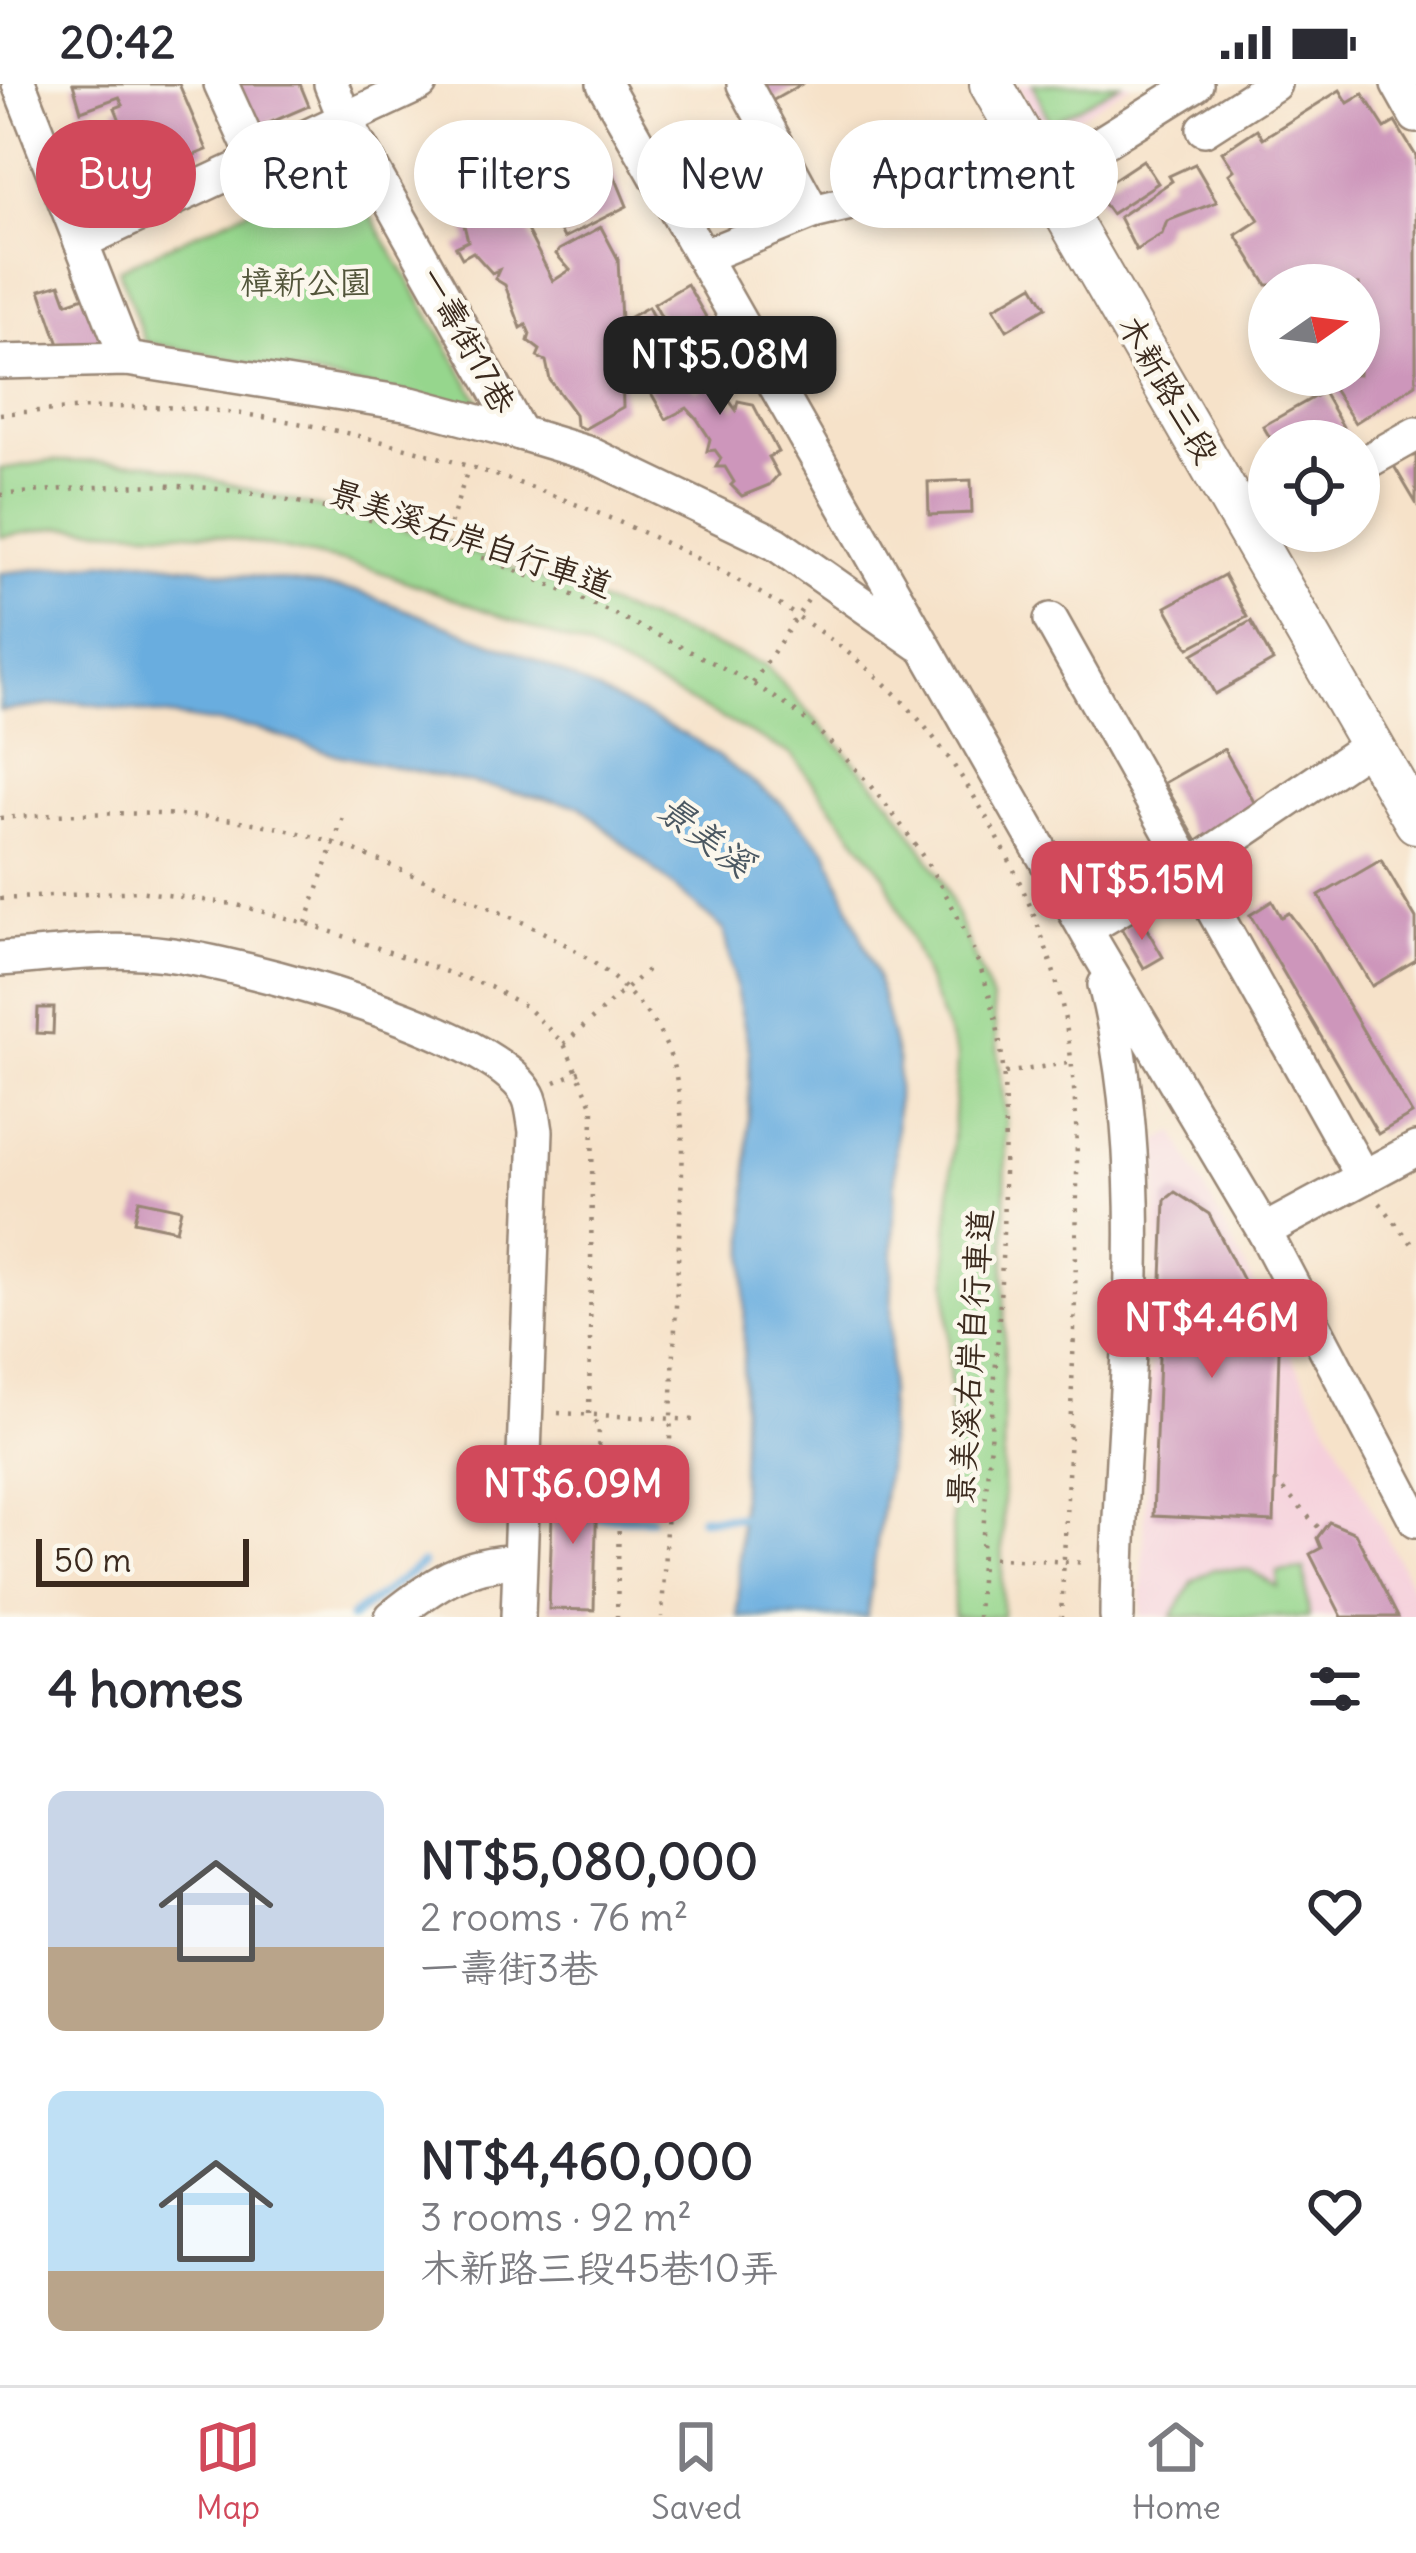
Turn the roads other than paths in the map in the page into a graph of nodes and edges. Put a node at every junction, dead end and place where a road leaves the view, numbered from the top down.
1 (19, 84) edge
2 (221, 84) edge
3 (332, 84) edge
4 (420, 84) edge
5 (604, 84) edge
6 (744, 84) edge
7 (991, 84) edge
8 (1274, 84) edge
9 (1398, 84) edge
10 (1188, 89) edge
11 (1416, 116) edge
12 (237, 120) edge
13 (345, 120) edge
14 (350, 120) edge
15 (1012, 120) edge
16 (1118, 124) edge
17 (220, 178) edge
18 (390, 201) edge
19 (830, 208) edge
20 (813, 212) junction
21 (1077, 228) edge
22 (81, 242) junction
23 (704, 256) junction
24 (128, 359) junction
25 (0, 362) edge
26 (520, 433) junction
27 (1416, 434) edge
28 (1380, 454) edge
29 (1248, 503) edge
30 (1275, 552) edge
31 (1051, 620) dead end
32 (934, 660) junction
33 (1372, 745) junction
34 (1416, 822) edge
35 (1186, 870) junction
36 (1092, 938) junction
37 (0, 959) edge
38 (1416, 1149) edge
39 (1363, 1178) junction
40 (1264, 1231) junction
41 (1416, 1520) edge
42 (519, 1562) junction
43 (392, 1617) edge
44 (518, 1617) edge
45 (1117, 1617) edge

1 - 22 street
2 - 12 street
3 - 13 street, 一壽街17巷
4 - 14 street
5 - 23 street
6 - 20 street
7 - 15 main road, 木新路三段
8 - 10 street
9 - 11 street
10 - 16 street
17 - 22 street
18 - 26 street, 一壽街17巷
19 - 20 street
20 - 23 street
21 - 29 main road, 木新路三段
22 - 24 street
23 - 32 street
24 - 25 street
24 - 26 street
26 - 32 street
27 - 28 street
30 - 33 main road, 木新路三段
31 - 35 street
32 - 36 street
33 - 34 main road, 木新路三段
33 - 35 street
35 - 36 street
35 - 39 street
36 - 40 street
36 - 45 street
37 - 42 street
38 - 39 street
39 - 40 street
40 - 41 street
42 - 43 street
42 - 44 street

